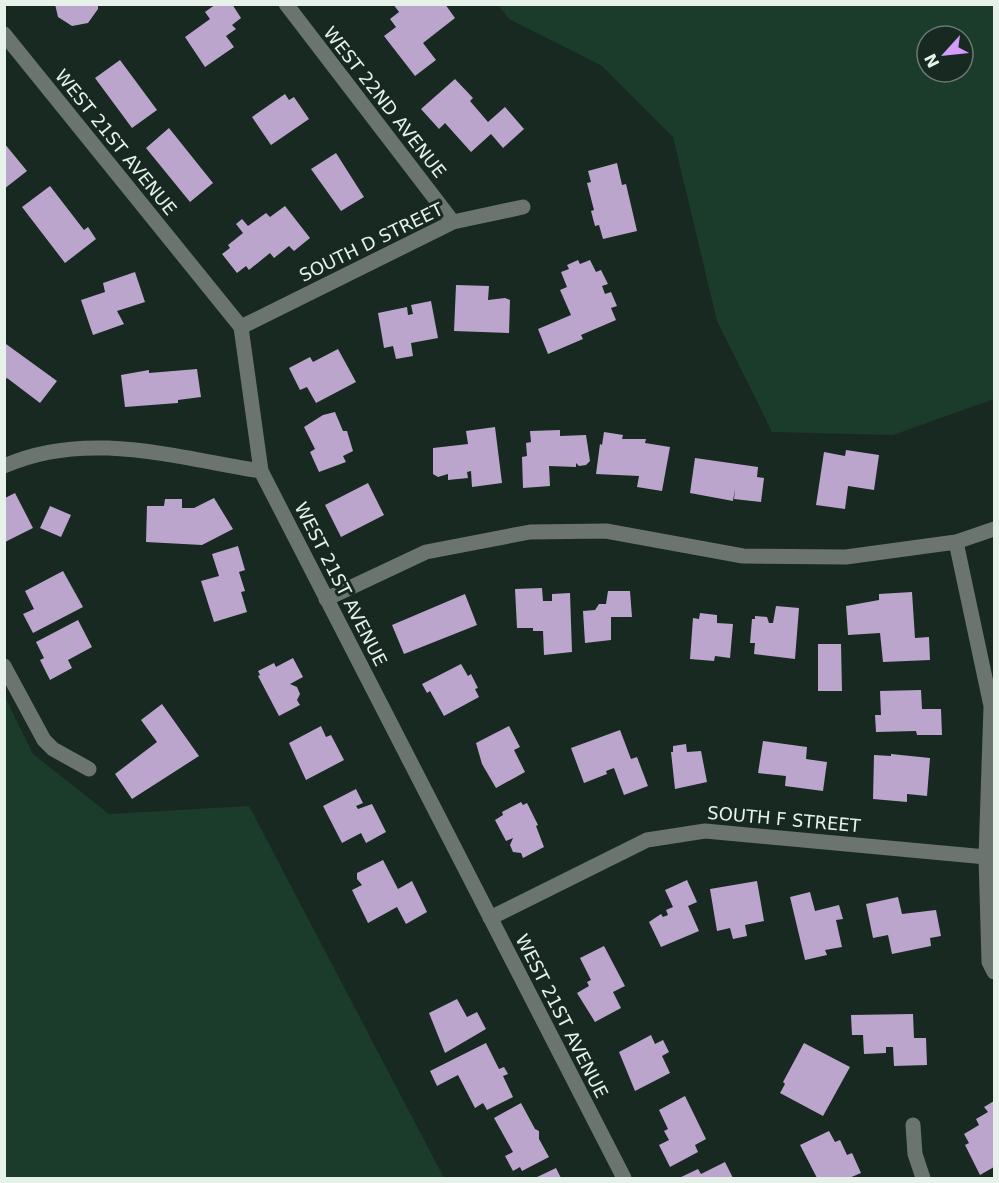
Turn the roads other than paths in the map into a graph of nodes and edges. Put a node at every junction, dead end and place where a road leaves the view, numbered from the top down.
1 (286, 4) edge
2 (4, 34) edge
3 (523, 207) dead end
4 (453, 222) junction
5 (241, 327) junction
6 (4, 466) edge
7 (261, 471) junction
8 (994, 529) edge
9 (956, 542) junction
10 (327, 599) junction
11 (4, 666) edge
12 (89, 769) dead end
13 (986, 857) junction
14 (490, 918) junction
15 (992, 926) edge
16 (994, 972) edge
17 (913, 1125) dead end
18 (624, 1179) edge
19 (923, 1179) edge

1 - 4 street, WEST 22ND AVENUE
2 - 5 street, WEST 21ST AVENUE
3 - 4 street, SOUTH D STREET
4 - 5 street, SOUTH D STREET
5 - 7 street, WEST 21ST AVENUE
6 - 7 street
7 - 10 street, WEST 21ST AVENUE
8 - 9 street
9 - 10 street
9 - 13 street
10 - 14 street, WEST 21ST AVENUE
11 - 12 street
13 - 14 street, SOUTH F STREET
13 - 15 street
14 - 18 street, WEST 21ST AVENUE
15 - 16 street
17 - 19 street

